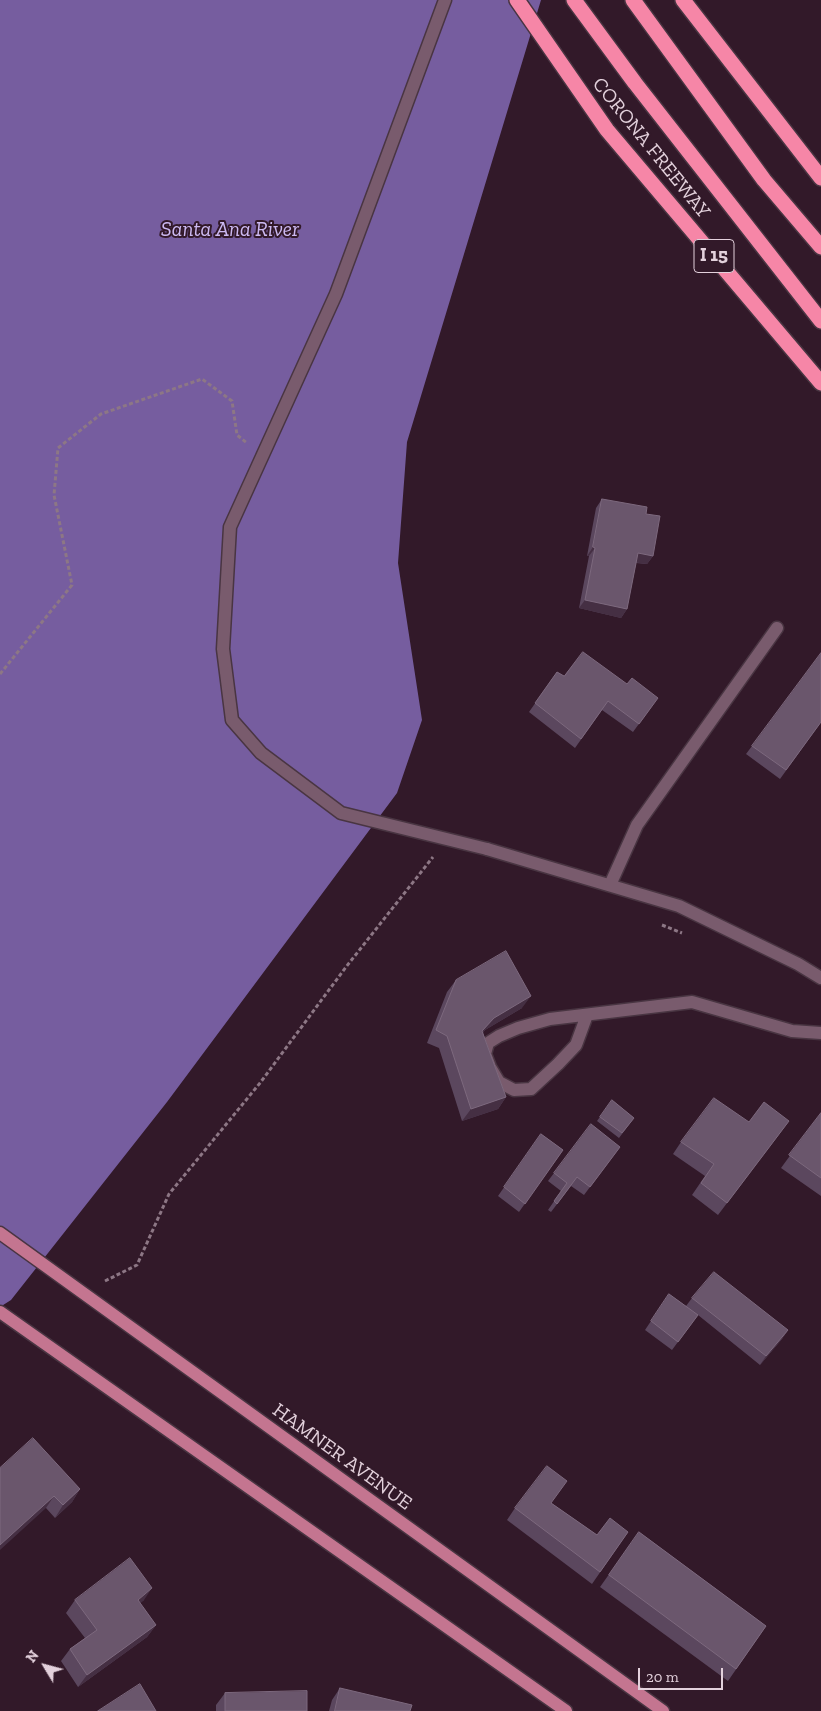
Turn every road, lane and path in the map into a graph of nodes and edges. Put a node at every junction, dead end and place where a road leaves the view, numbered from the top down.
1 (445, 0) edge
2 (516, 0) edge
3 (574, 0) edge
4 (633, 0) edge
5 (687, 6) edge
6 (821, 178) edge
7 (821, 247) edge
8 (821, 321) edge
9 (821, 383) edge
10 (263, 455) junction
11 (777, 628) dead end
12 (0, 674) edge
13 (437, 852) dead end
14 (610, 886) junction
15 (661, 924) dead end
16 (688, 935) dead end
17 (821, 978) edge
18 (587, 1015) junction
19 (821, 1033) edge
20 (0, 1233) edge
21 (104, 1282) dead end
22 (0, 1312) edge
23 (566, 1711) edge
24 (663, 1711) edge

1 - 10 street
2 - 9 highway, CORONA FREEWAY / I 15
3 - 8 highway
4 - 7 highway
5 - 6 highway
10 - 12 path
10 - 14 street
11 - 14 street
13 - 21 path
14 - 17 street
15 - 16 path
18 - 18 street
18 - 19 street
20 - 24 main road, HAMNER AVENUE
22 - 23 main road

